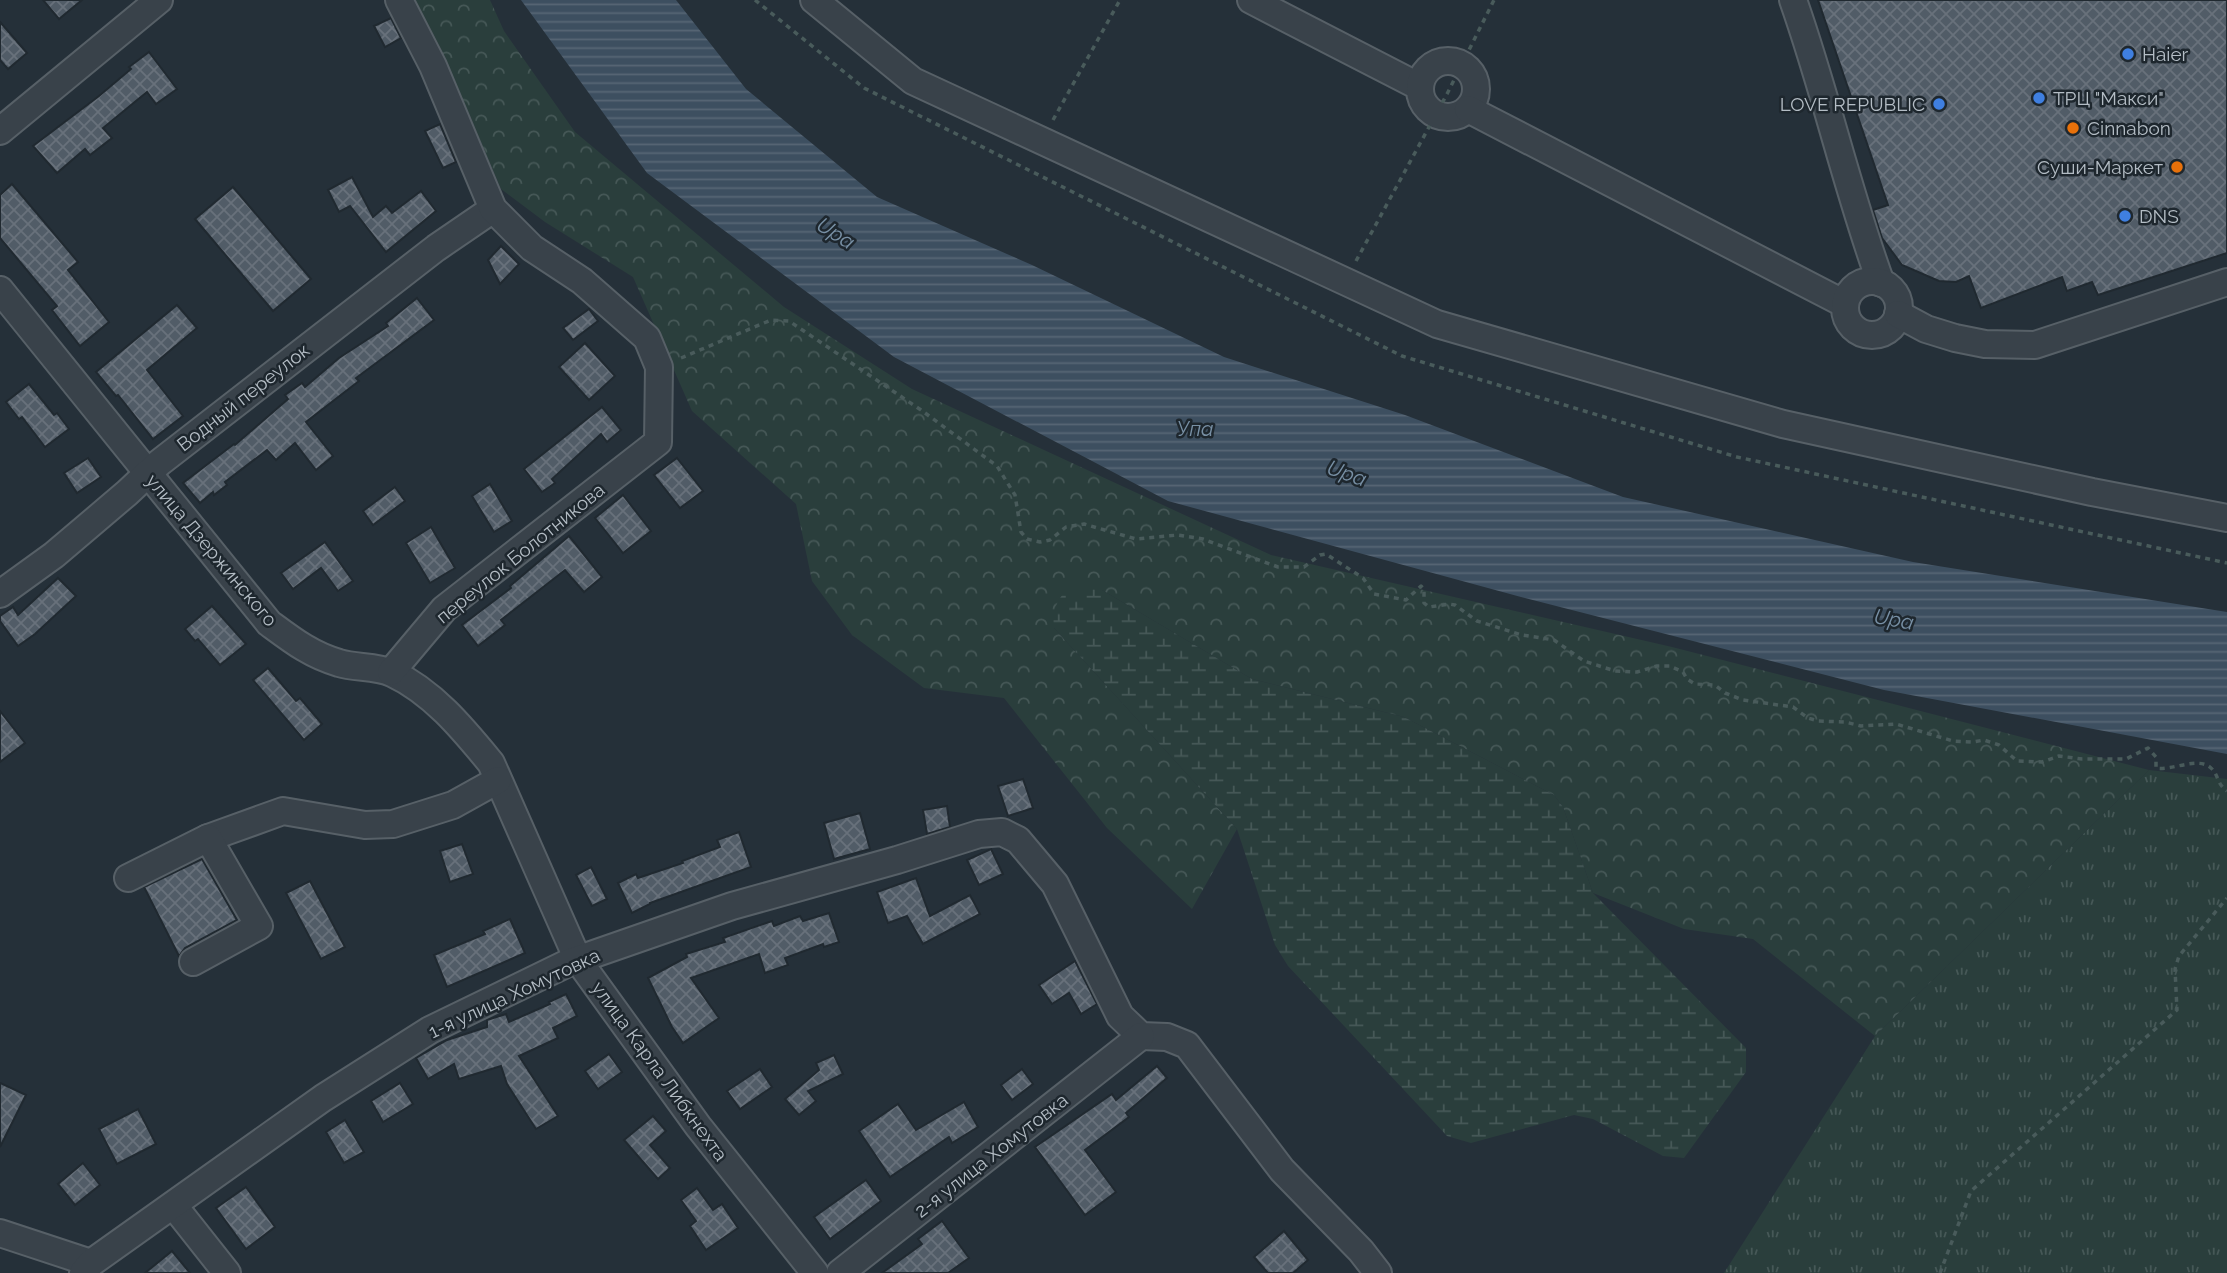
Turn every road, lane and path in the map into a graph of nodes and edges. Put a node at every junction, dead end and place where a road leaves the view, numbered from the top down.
1 (159, 0) edge
2 (399, 0) edge
3 (814, 0) edge
4 (1120, 0) edge
5 (1251, 0) edge
6 (1288, 0) edge
7 (1494, 0) edge
8 (1793, 0) edge
9 (1461, 65) junction
10 (1424, 79) junction
11 (1472, 101) junction
12 (1436, 114) junction
13 (0, 131) edge
14 (1042, 141) junction
15 (493, 209) junction
16 (1345, 281) junction
17 (2227, 282) edge
18 (1881, 283) junction
19 (0, 289) edge
20 (1848, 297) junction
21 (1898, 314) junction
22 (659, 367) junction
23 (147, 472) junction
24 (2227, 518) edge
25 (0, 594) edge
26 (391, 673) junction
27 (473, 742) joint
28 (498, 780) junction
29 (2227, 791) edge
30 (208, 838) junction
31 (128, 878) dead end
32 (2227, 898) edge
33 (578, 960) junction
34 (193, 962) dead end
35 (1141, 1036) junction
36 (174, 1206) junction
37 (0, 1233) edge
38 (87, 1268) edge
39 (227, 1273) edge
40 (815, 1273) edge
41 (841, 1273) edge
42 (1377, 1273) edge
43 (1940, 1273) edge

1 - 13 street
2 - 15 street
3 - 14 street
4 - 14 path
5 - 10 street
6 - 10 street
7 - 9 path
8 - 18 street
9 - 10 street
9 - 11 street
9 - 12 path
10 - 12 street
11 - 12 street
11 - 20 street
12 - 16 path
14 - 16 street
15 - 22 street
15 - 23 street, Водный переулок
16 - 24 street
17 - 21 street
18 - 20 street
18 - 21 street
19 - 23 street, улица Дзержинского
20 - 21 street
22 - 26 street, переулок Болотникова
22 - 29 path
23 - 25 street, Водный переулок
23 - 26 street, улица Дзержинского
26 - 27 street, улица Дзержинского
27 - 28 street, улица Карла Либкнехта
28 - 30 street
28 - 33 street, улица Карла Либкнехта
30 - 31 street
30 - 34 street
32 - 43 path
33 - 35 street, 1-я улица Хомутовка
33 - 36 street, 1-я улица Хомутовка
33 - 40 street, улица Карла Либкнехта
35 - 41 street, 2-я улица Хомутовка
35 - 42 street
36 - 38 street, 1-я улица Хомутовка
36 - 39 street
37 - 38 street

